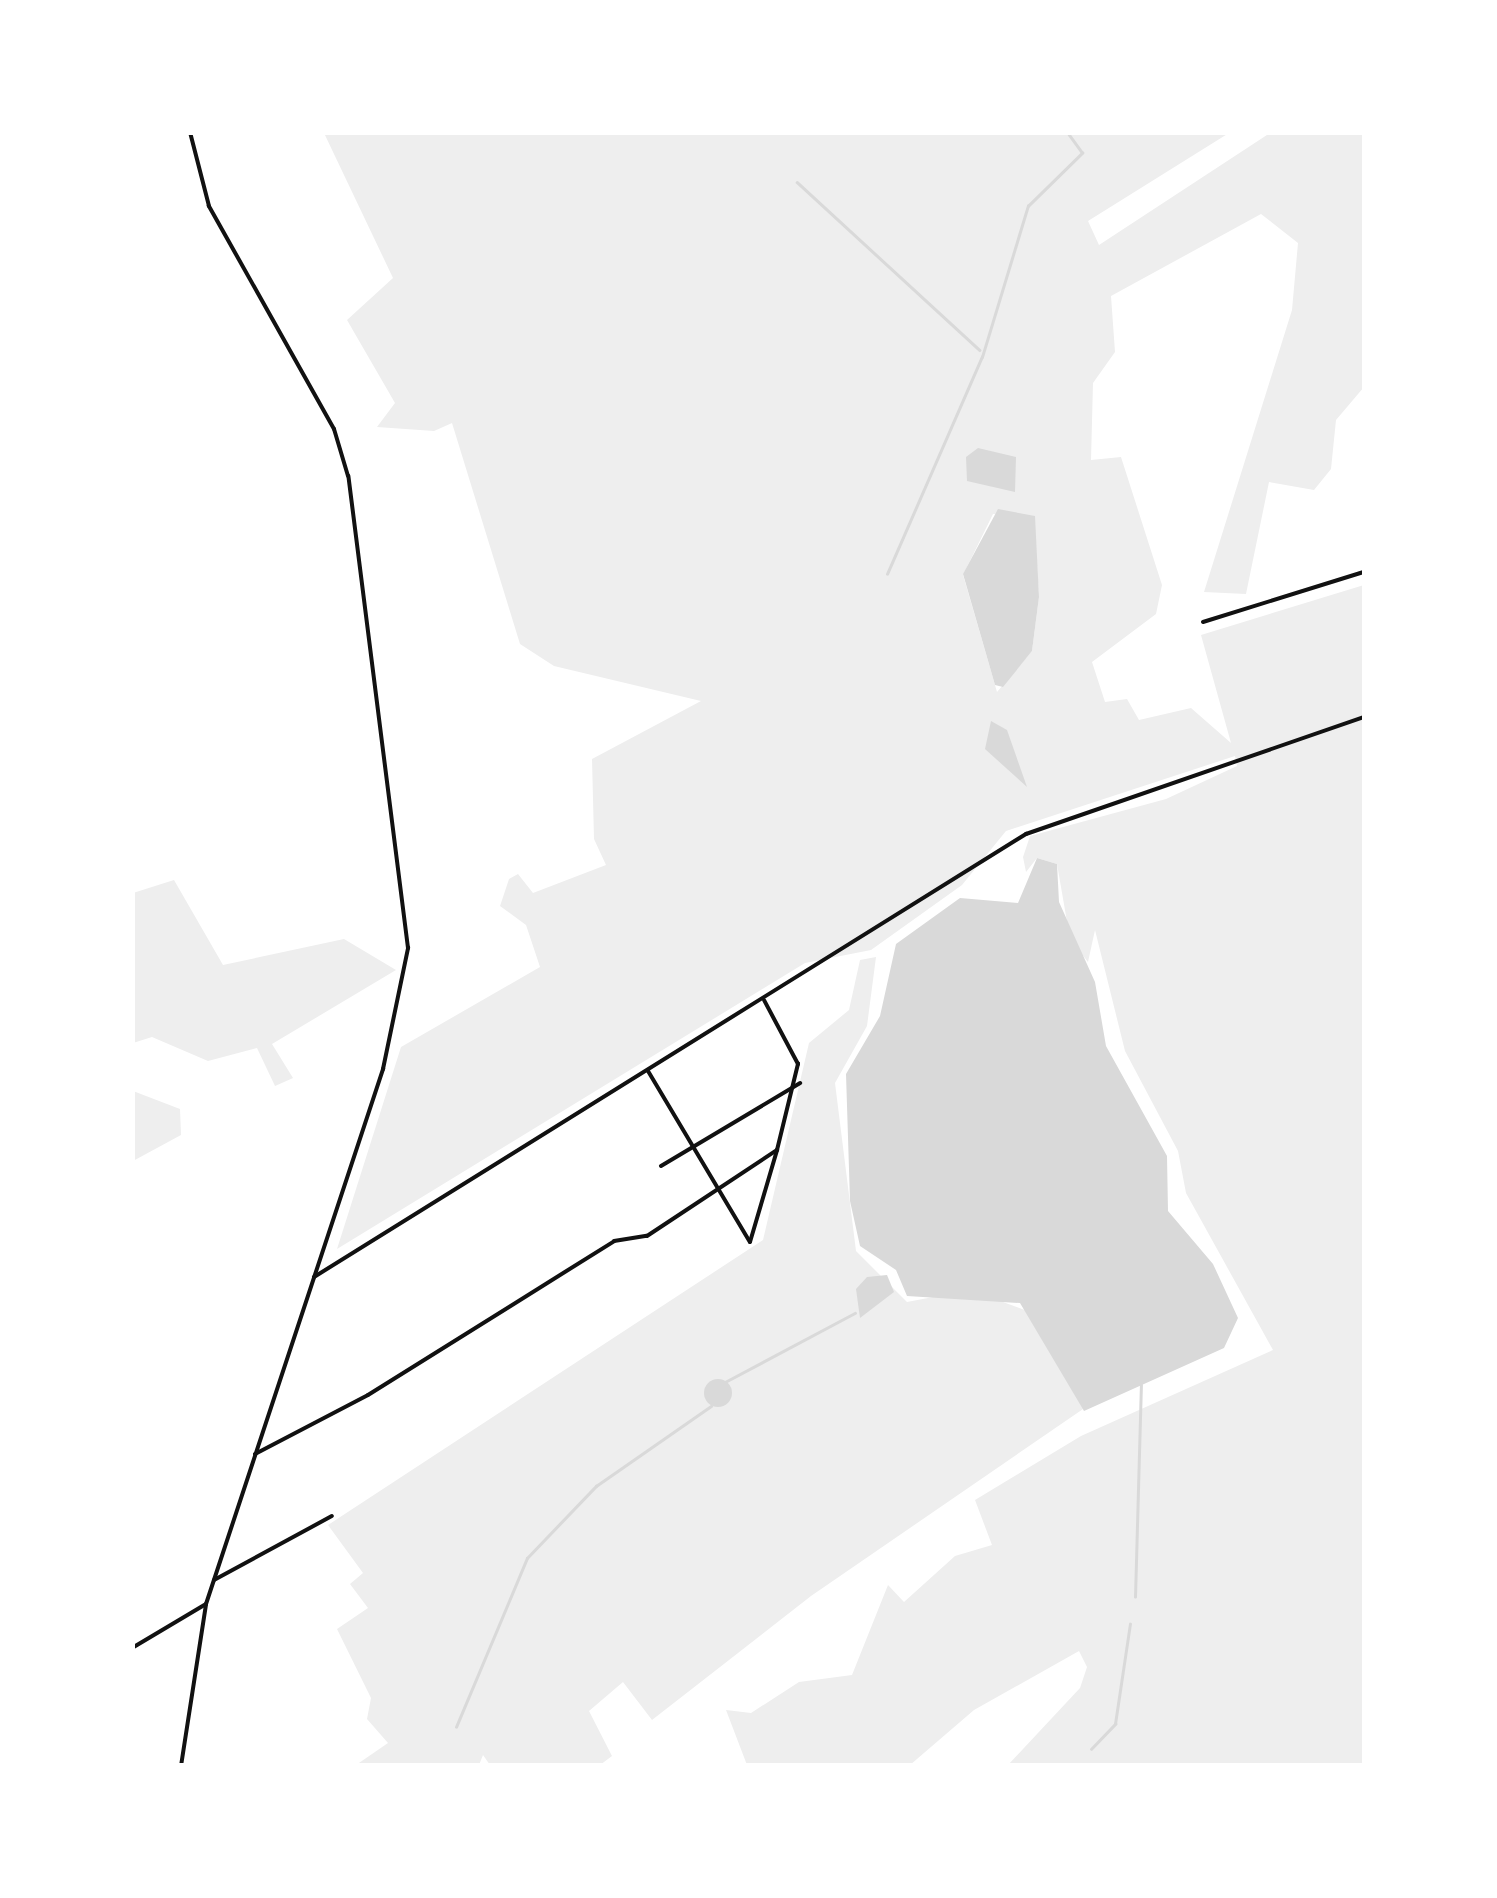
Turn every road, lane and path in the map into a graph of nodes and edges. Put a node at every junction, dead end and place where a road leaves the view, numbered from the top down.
1 (190, 132) edge
2 (1364, 572) edge
3 (1203, 622) dead end
4 (1364, 717) edge
5 (764, 1000) junction
6 (648, 1071) junction
7 (800, 1083) junction
8 (694, 1147) junction
9 (776, 1150) junction
10 (661, 1166) dead end
11 (717, 1185) junction
12 (314, 1278) junction
13 (255, 1454) junction
14 (332, 1516) dead end
15 (214, 1580) junction
16 (206, 1604) junction
17 (132, 1648) edge
18 (181, 1766) edge

1 - 12 street
2 - 3 street
4 - 5 street
5 - 6 street
5 - 7 street
6 - 8 street
6 - 12 street
7 - 8 street
7 - 9 street
8 - 10 street
8 - 11 street
9 - 11 street
9 - 11 street
11 - 13 street
12 - 13 street
13 - 15 street
14 - 15 street
15 - 16 street
16 - 17 street
16 - 18 street

